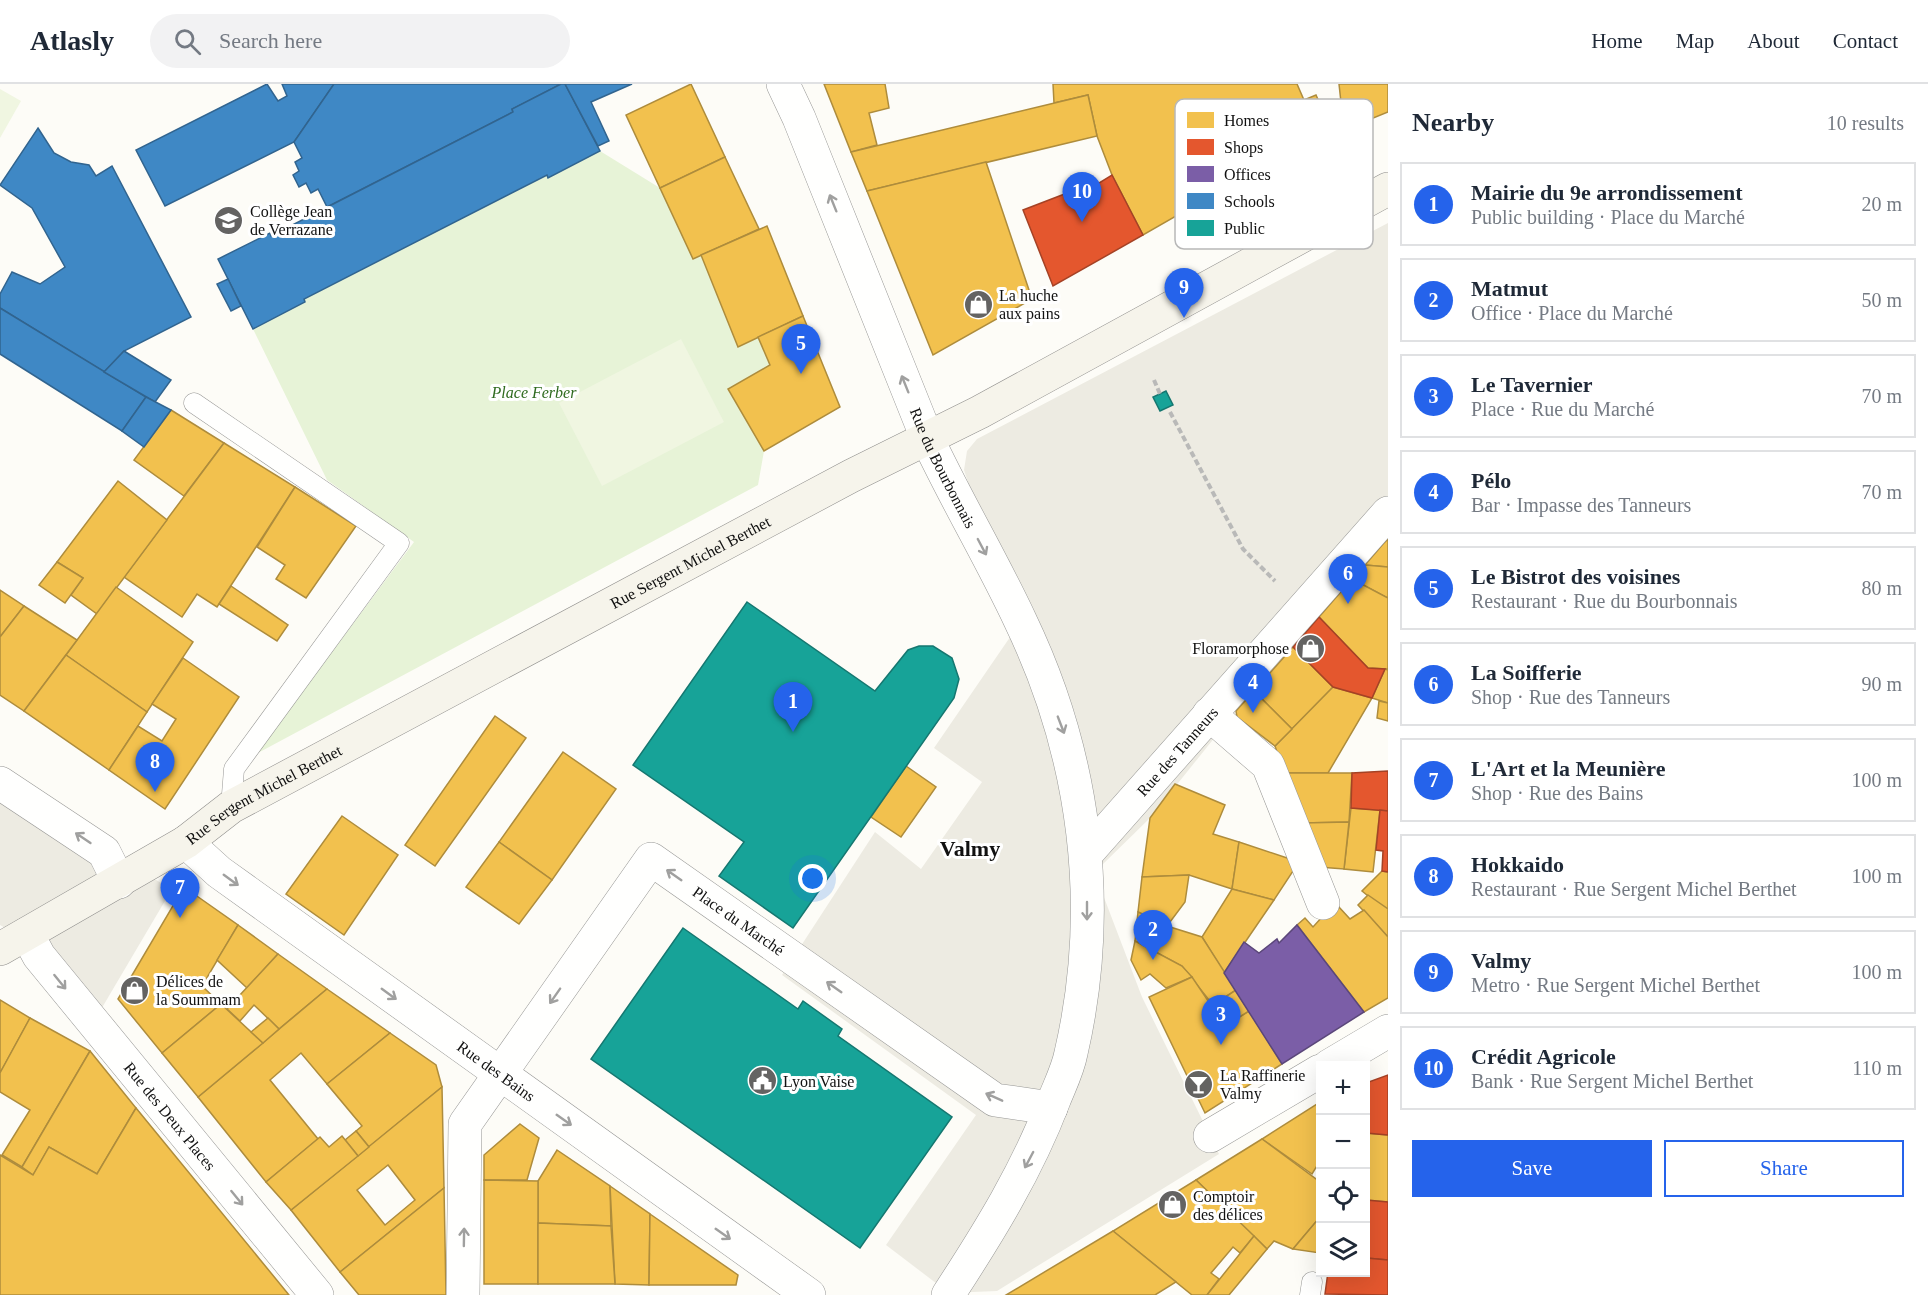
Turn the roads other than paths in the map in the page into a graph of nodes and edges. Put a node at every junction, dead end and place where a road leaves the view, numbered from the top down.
1 (783, 84) edge
2 (1388, 189) edge
3 (1373, 197) edge
4 (1277, 249) edge
5 (194, 403) dead end
6 (927, 438) junction
7 (1388, 513) edge
8 (1209, 714) junction
9 (0, 783) edge
10 (231, 807) junction
11 (186, 842) junction
12 (1087, 853) junction
13 (118, 882) junction
14 (1323, 903) dead end
15 (14, 942) edge
16 (1388, 1030) edge
17 (1336, 1061) edge
18 (1316, 1073) edge
19 (500, 1075) junction
20 (1051, 1108) junction
21 (1210, 1136) dead end
22 (948, 1294) edge
23 (317, 1295) edge
24 (463, 1295) edge
25 (809, 1295) edge

6 -> 1 street, Rue du Bourbonnais
2 - 3 main road, Rue Sergent Michel Berthet
4 - 6 main road, Rue Sergent Michel Berthet
5 - 10 lane
6 - 10 main road, Rue Sergent Michel Berthet
6 -> 12 street, Rue du Bourbonnais
7 - 8 street, Rue des Tanneurs
8 - 12 street, Rue des Tanneurs
8 - 14 street
13 -> 9 street
10 - 11 main road, Rue Sergent Michel Berthet
11 - 13 main road, Rue Sergent Michel Berthet
11 -> 19 street, Rue des Bains
12 -> 20 street
13 - 15 main road, Rue Sergent Michel Berthet
15 -> 23 street, Rue des Deux Places
16 - 17 street
18 - 21 street
20 -> 19 street, Place du Marché
24 -> 19 street
19 -> 25 street, Rue des Bains
20 -> 22 street

